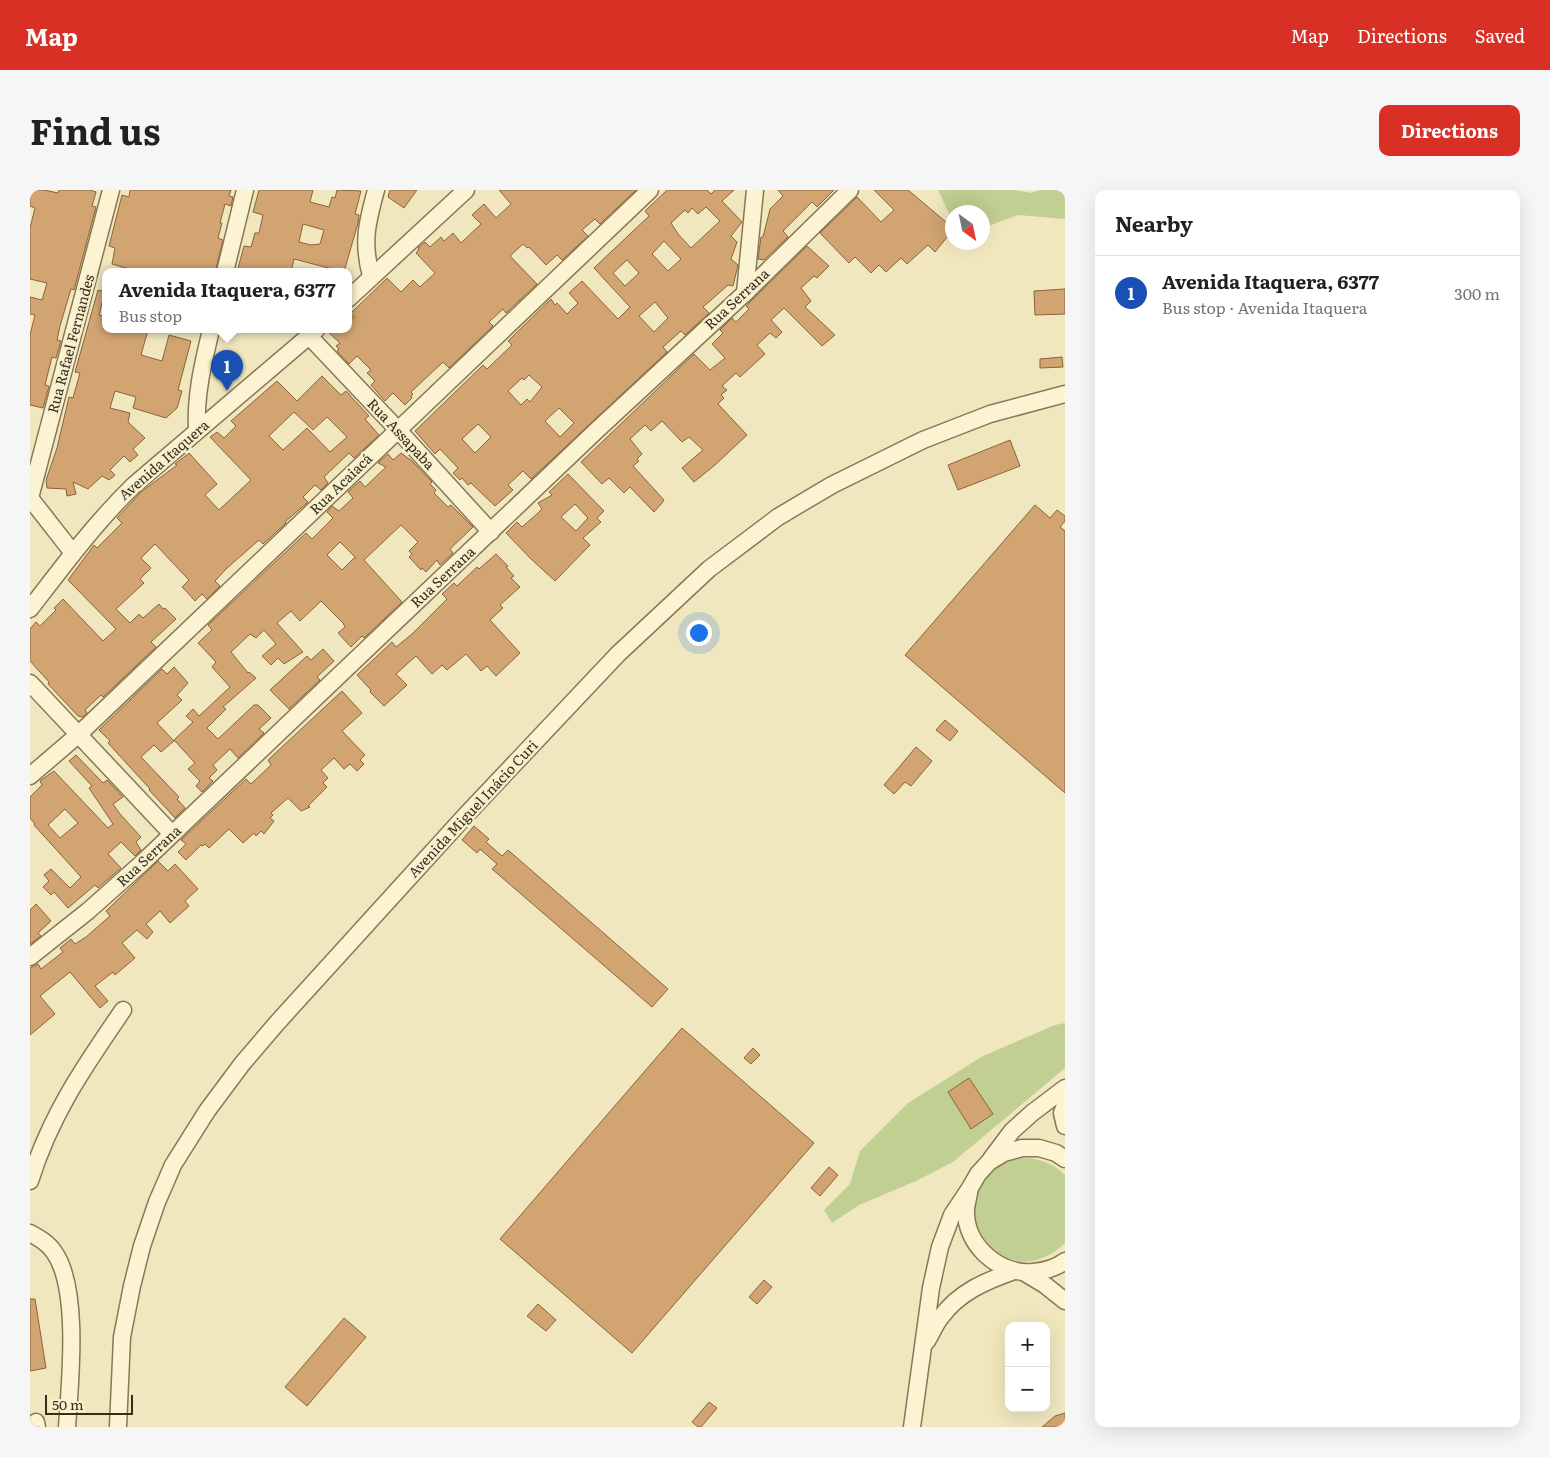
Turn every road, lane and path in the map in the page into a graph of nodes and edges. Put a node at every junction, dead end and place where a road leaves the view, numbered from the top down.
1 (111, 190) edge
2 (245, 190) edge
3 (376, 190) edge
4 (466, 190) edge
5 (650, 190) edge
6 (755, 190) edge
7 (850, 190) edge
8 (226, 268) edge
9 (371, 276) junction
10 (745, 293) junction
11 (352, 295) edge
12 (210, 333) edge
13 (313, 333) edge
14 (1065, 394) edge
15 (398, 430) junction
16 (196, 431) junction
17 (30, 498) edge
18 (491, 532) junction
19 (73, 553) junction
20 (30, 609) edge
21 (30, 684) edge
22 (78, 734) junction
23 (30, 776) edge
24 (172, 834) junction
25 (30, 957) edge
26 (123, 1010) dead end
27 (1065, 1088) edge
28 (1065, 1105) edge
29 (1065, 1126) edge
30 (1065, 1159) edge
31 (989, 1162) junction
32 (30, 1181) edge
33 (970, 1188) junction
34 (30, 1233) edge
35 (1065, 1261) edge
36 (1019, 1272) junction
37 (1065, 1301) edge
38 (921, 1352) junction
39 (66, 1427) edge
40 (118, 1427) edge
41 (912, 1427) edge

1 - 17 street, Rua Rafael Fernandes
2 - 8 street
3 - 9 street
4 - 9 street
5 - 15 street, Rua Acaiacá
6 - 10 street
7 - 10 street, Rua Serrana
9 - 11 street
10 - 18 street, Rua Serrana
12 - 16 street
13 - 15 street, Rua Assapaba
13 - 16 street, Avenida Itaquera
14 - 40 street, Avenida Miguel Inácio Curi
15 - 18 street, Rua Assapaba
15 - 22 street, Rua Acaiacá
16 - 19 street, Avenida Itaquera
17 - 19 street
18 - 24 street, Rua Serrana
19 - 20 street, Avenida Itaquera
21 - 22 street
22 - 23 street, Rua Acaiacá
22 - 24 street
24 - 25 street, Rua Serrana
26 - 32 street
27 - 31 street
28 - 29 street
30 - 31 street
31 - 33 street
33 - 36 street
33 - 38 street
34 - 39 street
35 - 36 street
36 - 37 street
36 - 38 street
38 - 41 street

